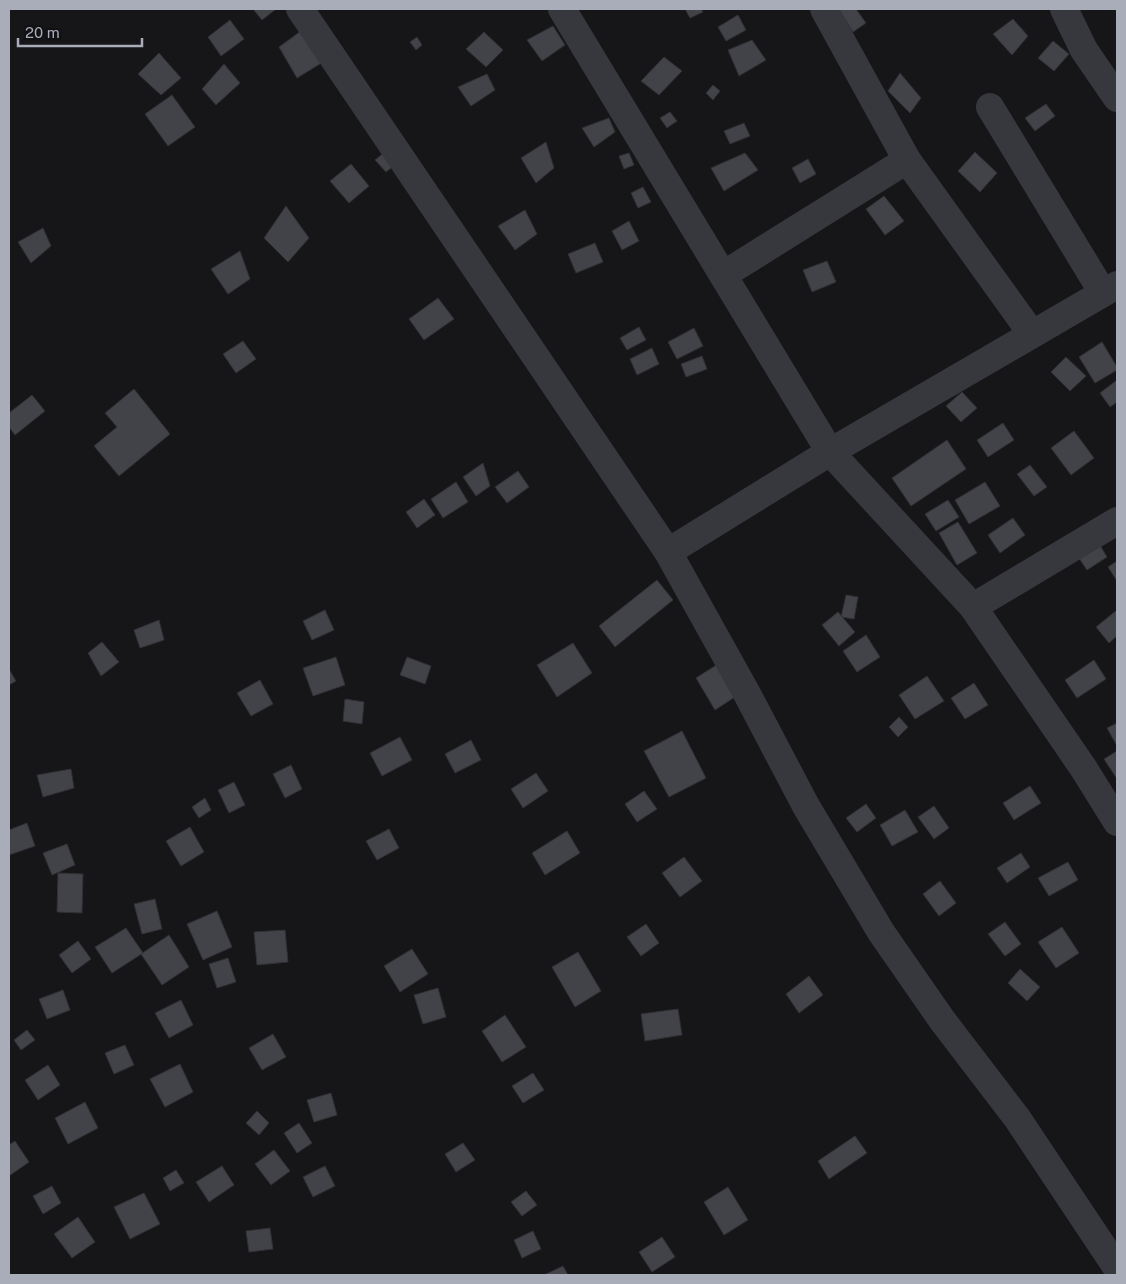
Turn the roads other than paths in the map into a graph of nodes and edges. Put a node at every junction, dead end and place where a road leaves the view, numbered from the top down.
1 (300, 9) edge
2 (562, 9) edge
3 (824, 9) edge
4 (1064, 9) edge
5 (1117, 98) edge
6 (990, 106) dead end
7 (907, 160) junction
8 (723, 274) junction
9 (1110, 289) edge
10 (1032, 334) junction
11 (830, 452) junction
12 (1117, 521) edge
13 (668, 552) junction
14 (973, 607) junction
15 (1117, 822) edge
16 (1117, 1268) edge

1 - 13 street
2 - 8 street
3 - 7 street
4 - 5 street
6 - 9 street
7 - 8 street
7 - 10 street
8 - 11 street
9 - 10 street
10 - 11 street
11 - 13 street
11 - 14 street
12 - 14 street
13 - 16 street
14 - 15 street

